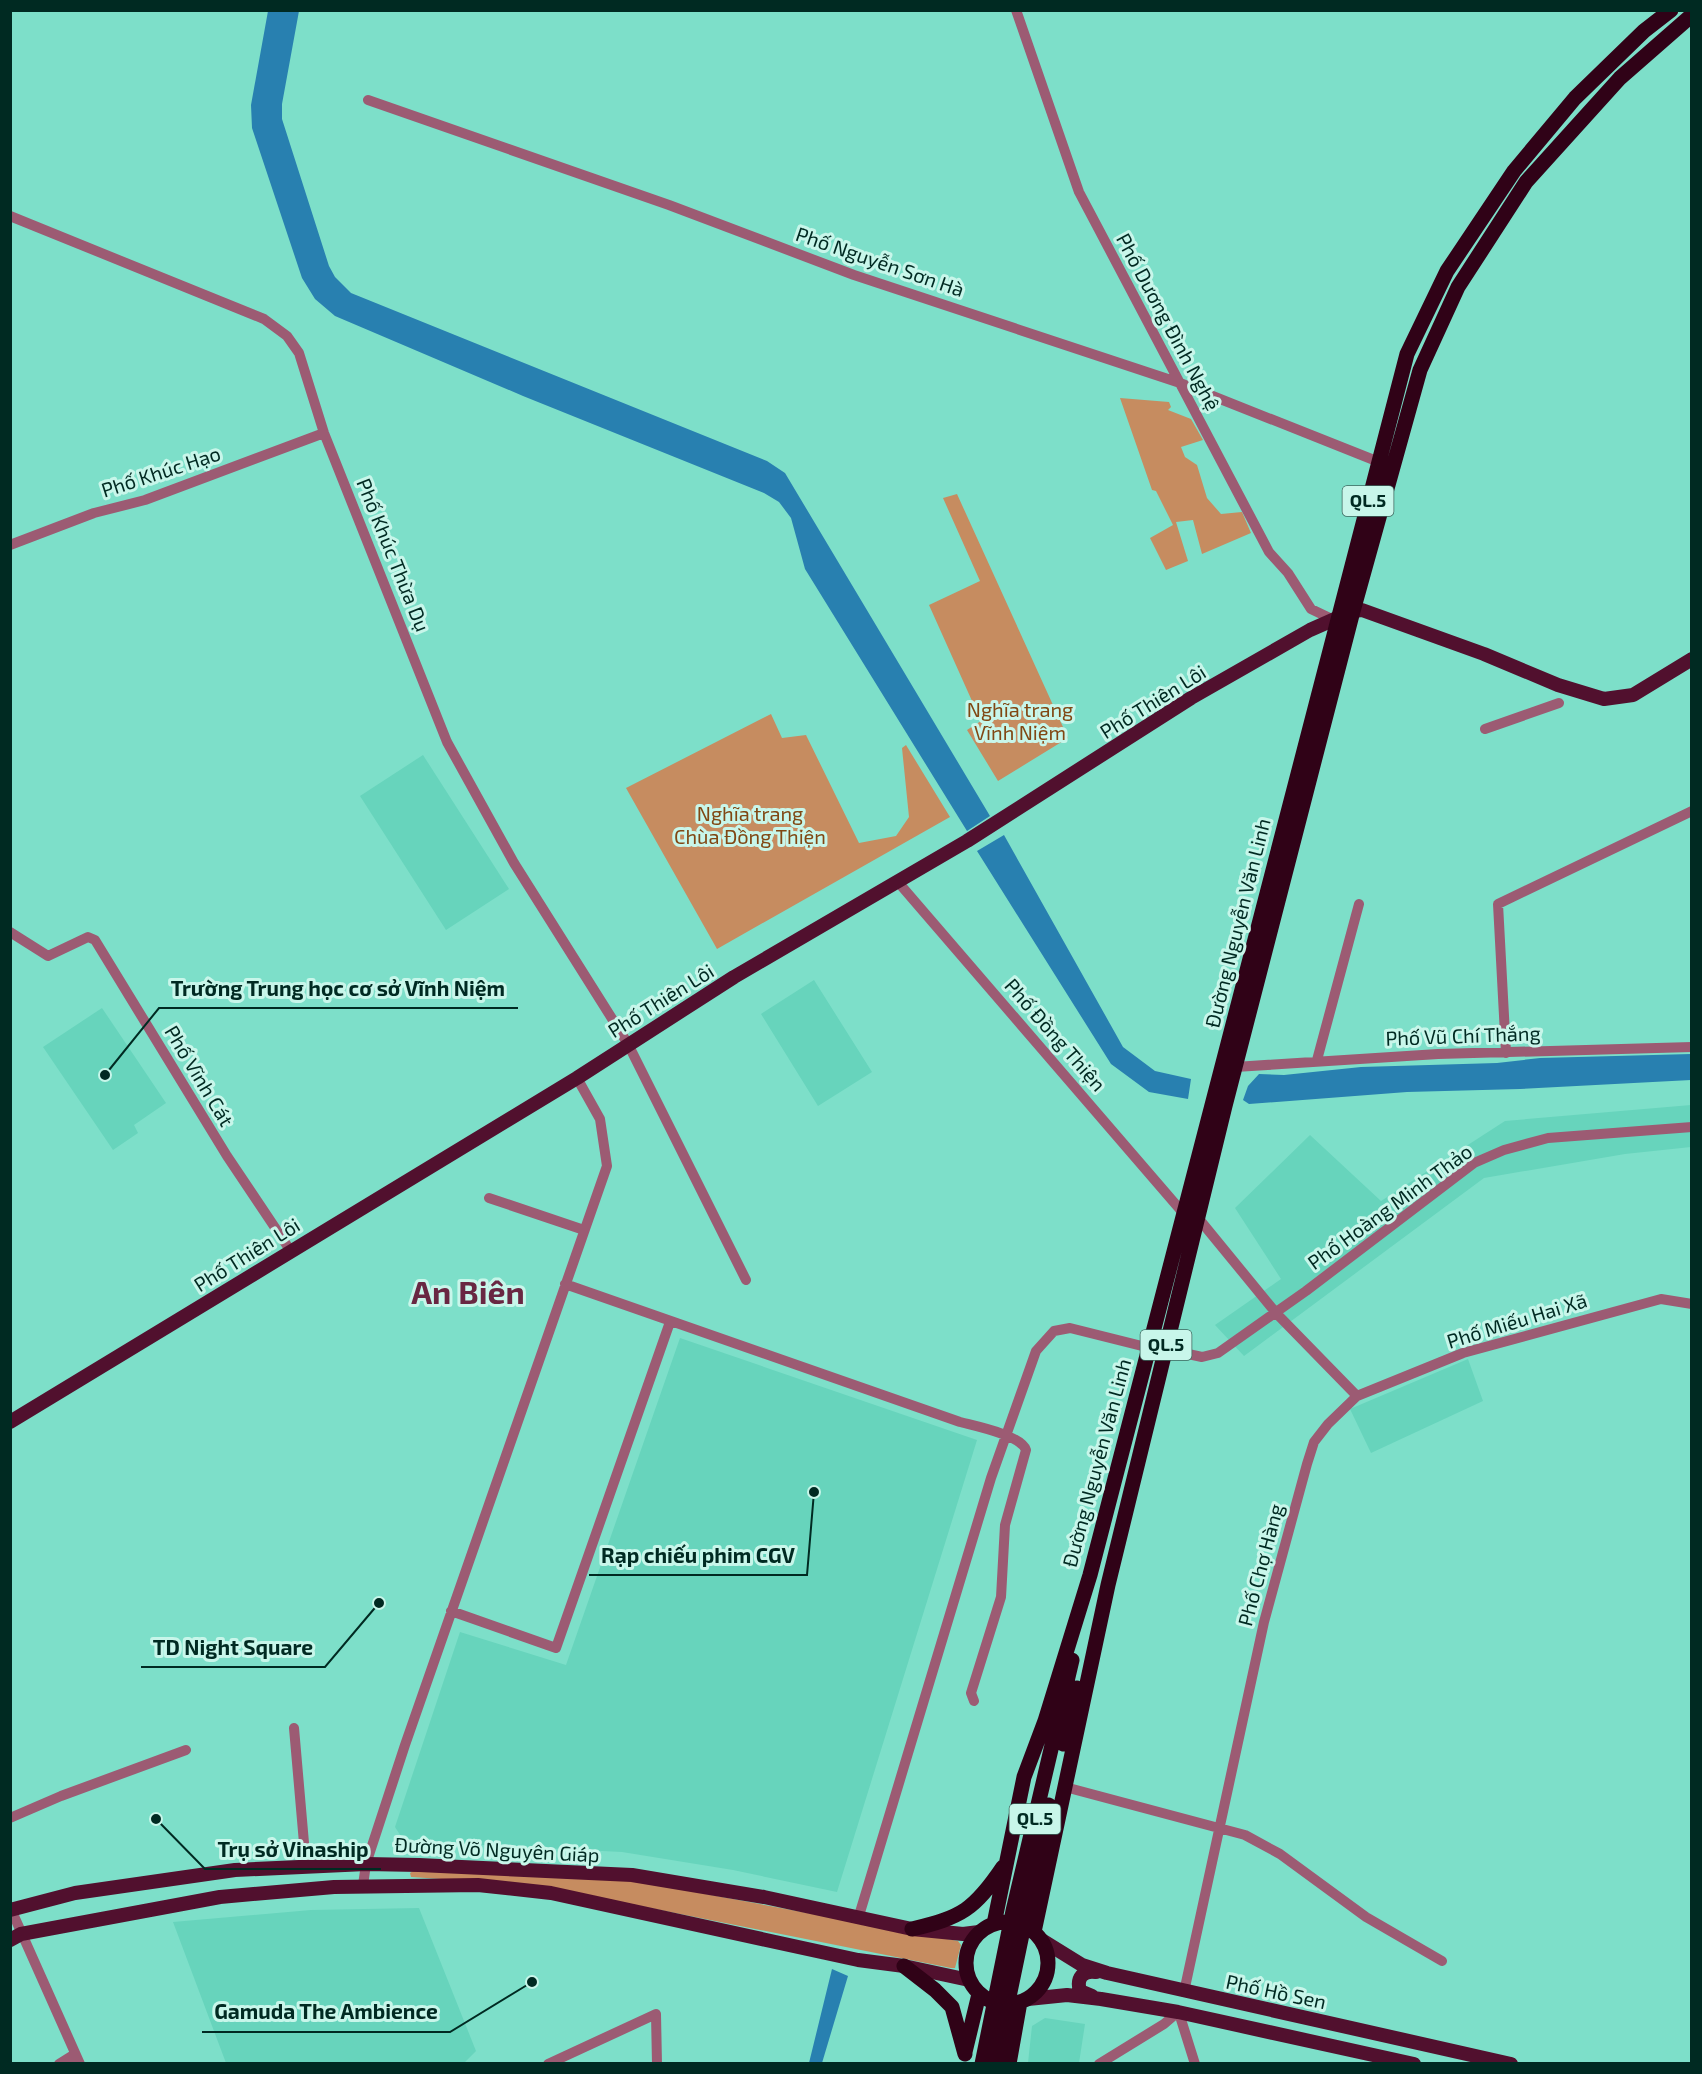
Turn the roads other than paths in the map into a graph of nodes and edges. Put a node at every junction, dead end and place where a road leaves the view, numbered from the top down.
1 (1016, 10) edge
2 (1671, 10) edge
3 (1692, 15) edge
4 (368, 100) dead end
5 (10, 216) edge
6 (1180, 383) junction
7 (324, 433) junction
8 (1378, 462) junction
9 (10, 544) edge
10 (1353, 611) junction
11 (1336, 621) junction
12 (1692, 659) edge
13 (1558, 703) dead end
14 (1485, 729) dead end
15 (1692, 811) edge
16 (898, 882) junction
17 (1359, 904) dead end
18 (10, 932) edge
19 (628, 1044) junction
20 (1692, 1047) edge
21 (1506, 1053) junction
22 (1317, 1060) junction
23 (1228, 1070) junction
24 (577, 1078) junction
25 (1218, 1109) junction
26 (1692, 1126) edge
27 (489, 1198) dead end
28 (1184, 1214) junction
29 (1199, 1219) junction
30 (584, 1230) junction
31 (290, 1250) junction
32 (746, 1280) dead end
33 (565, 1284) junction
34 (1692, 1304) edge
35 (1276, 1313) junction
36 (670, 1322) junction
37 (1150, 1348) junction
38 (1166, 1349) junction
39 (1357, 1396) junction
40 (10, 1422) edge
41 (1005, 1434) junction
42 (1090, 1575) junction
43 (1108, 1585) junction
44 (452, 1611) junction
45 (974, 1701) dead end
46 (294, 1728) dead end
47 (186, 1750) dead end
48 (1065, 1786) junction
49 (10, 1818) edge
50 (1220, 1828) junction
51 (1051, 1850) junction
52 (1009, 1854) junction
53 (366, 1864) junction
54 (306, 1866) junction
55 (363, 1885) junction
56 (11, 1909) edge
57 (858, 1919) junction
58 (994, 1924) junction
59 (912, 1929) junction
60 (979, 1932) junction
61 (1037, 1936) junction
62 (16, 1937) edge
63 (1442, 1961) dead end
64 (904, 1966) junction
65 (1107, 1973) junction
66 (969, 1980) junction
67 (1184, 1992) junction
68 (979, 1994) junction
69 (1101, 1999) junction
70 (1024, 2001) junction
71 (1178, 2013) junction
72 (78, 2059) edge
73 (965, 2060) edge
74 (59, 2064) edge
75 (548, 2064) edge
76 (657, 2064) edge
77 (982, 2064) edge
78 (995, 2064) edge
79 (1000, 2064) edge
80 (1009, 2064) edge
81 (1099, 2064) edge
82 (1195, 2064) edge
83 (1414, 2064) edge
84 (1511, 2064) edge

1 - 6 street, Phố Dương Đình Nghệ
2 - 8 highway, Đường Nguyễn Văn Linh / QL.5
3 - 10 highway, Đường Nguyễn Văn Linh / QL.5
4 - 6 street, Phố Nguyễn Sơn Hà
5 - 7 street, Phố Khúc Thừa Dụ
6 - 8 street, Phố Nguyễn Sơn Hà
6 - 11 street, Phố Dương Đình Nghệ
7 - 9 street, Phố Khúc Hạo
7 - 19 street, Phố Khúc Thừa Dụ
8 - 11 highway, Đường Nguyễn Văn Linh / QL.5
10 - 11 main road, Phố Thiên Lôi
10 - 12 main road
10 - 23 highway, Đường Nguyễn Văn Linh / QL.5
11 - 16 main road, Phố Thiên Lôi
11 - 23 highway, Đường Nguyễn Văn Linh / QL.5
13 - 14 street
15 - 21 street
16 - 19 main road, Phố Thiên Lôi
16 - 28 street, Phố Đồng Thiện
17 - 22 street
18 - 31 street, Phố Vĩnh Cát
19 - 24 main road, Phố Thiên Lôi
19 - 32 street, Phố Khúc Thừa Dụ
20 - 21 street, Phố Vũ Chí Thắng
21 - 22 street, Phố Vũ Chí Thắng
22 - 23 street, Phố Vũ Chí Thắng
23 - 25 highway, Đường Nguyễn Văn Linh / QL.5
24 - 30 street
24 - 31 main road, Phố Thiên Lôi
25 - 28 highway, Đường Nguyễn Văn Linh / QL.5
25 - 29 highway, Đường Nguyễn Văn Linh / QL.5
26 - 35 street, Phố Hoàng Minh Thảo
27 - 30 street
28 - 37 highway, Đường Nguyễn Văn Linh / QL.5
29 - 35 street
29 - 38 highway, Đường Nguyễn Văn Linh / QL.5
30 - 33 street
31 - 40 main road, Phố Thiên Lôi
33 - 36 street
33 - 44 street
34 - 39 street, Phố Miếu Hai Xã
35 - 38 street, Phố Hoàng Minh Thảo
35 - 39 street
36 - 41 street
36 - 44 street
37 - 41 street
37 - 42 highway, Đường Nguyễn Văn Linh / QL.5
38 - 43 highway, Đường Nguyễn Văn Linh / QL.5
39 - 50 street, Phố Chợ Hàng
41 - 45 street
41 - 57 street
42 - 52 highway, Đường Nguyễn Văn Linh / QL.5
42 - 77 highway, QL.5
43 - 48 highway, Đường Nguyễn Văn Linh / QL.5
43 - 78 highway, QL.5
44 - 53 street
46 - 54 street
47 - 49 street
48 - 50 street
48 - 51 highway, Đường Nguyễn Văn Linh / QL.5
50 - 63 street
50 - 67 street, Phố Chợ Hàng
51 - 52 highway
51 - 61 highway, Đường Nguyễn Văn Linh / QL.5
52 - 58 highway, Đường Nguyễn Văn Linh / QL.5
52 - 59 highway
53 - 54 main road, Đường Võ Nguyên Giáp
53 - 55 street
53 - 57 main road, Đường Võ Nguyên Giáp
54 - 56 main road, Đường Võ Nguyên Giáp
55 - 62 main road, Đường Võ Nguyên Giáp
55 - 64 main road, Đường Võ Nguyên Giáp
56 - 62 street
57 - 59 main road, Đường Võ Nguyên Giáp
58 - 60 highway
58 - 61 highway
59 - 60 main road, Đường Võ Nguyên Giáp
60 - 66 highway
61 - 65 main road, Phố Hồ Sen
61 - 70 highway
62 - 72 street
64 - 66 main road, Đường Võ Nguyên Giáp
64 - 73 highway
65 - 67 main road, Phố Hồ Sen
65 - 69 main road
66 - 68 highway
67 - 84 main road, Phố Hồ Sen
68 - 70 highway
68 - 73 highway
69 - 70 main road, Phố Hồ Sen
69 - 71 main road, Phố Hồ Sen
70 - 80 highway
71 - 81 street
71 - 82 street
71 - 83 main road, Phố Hồ Sen
72 - 74 street
73 - 79 highway
75 - 76 street

